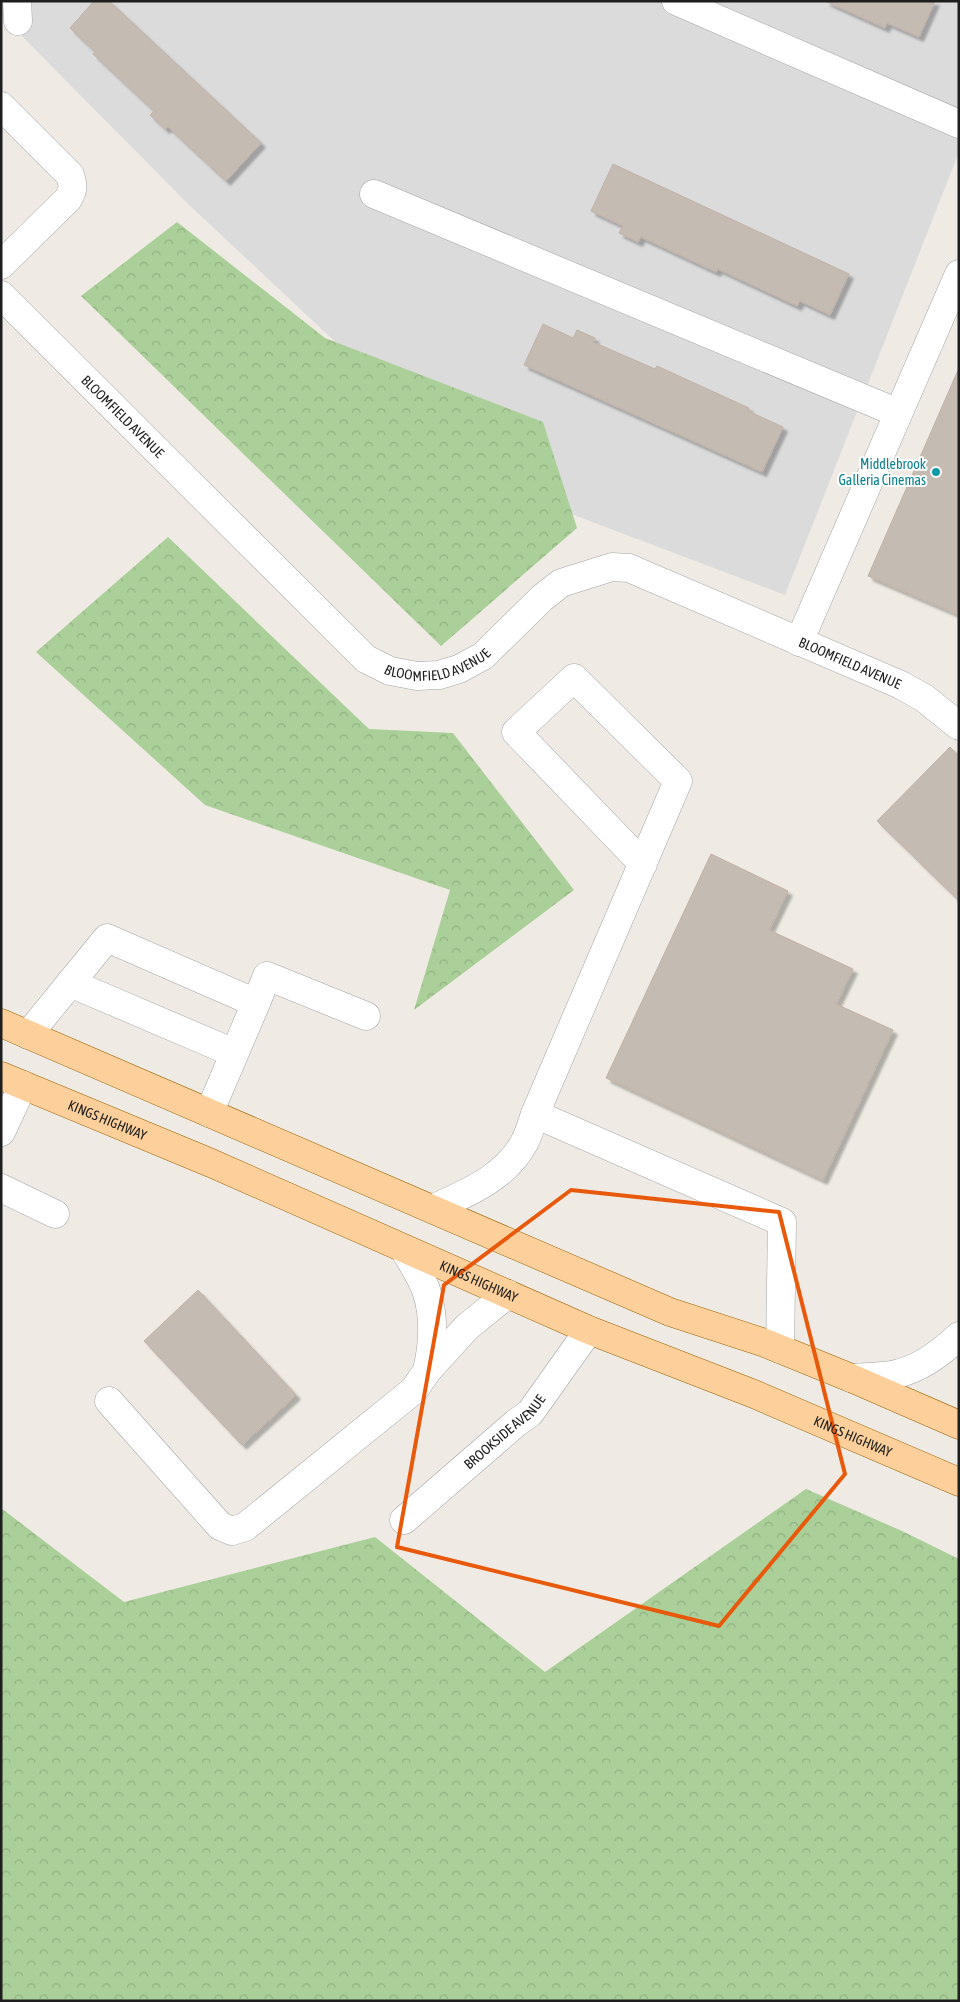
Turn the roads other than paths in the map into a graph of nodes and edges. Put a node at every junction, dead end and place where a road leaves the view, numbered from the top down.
1 (676, 1) edge
2 (1, 106) edge
3 (959, 124) edge
4 (374, 194) dead end
5 (1, 265) edge
6 (959, 274) edge
7 (1, 295) edge
8 (898, 413) junction
9 (799, 642) junction
10 (959, 726) edge
11 (643, 864) junction
12 (70, 983) junction
13 (256, 1003) junction
14 (366, 1016) dead end
15 (1, 1023) edge
16 (28, 1035) junction
17 (234, 1053) junction
18 (12, 1080) edge
19 (209, 1113) junction
20 (536, 1114) junction
21 (1, 1132) edge
22 (1, 1188) edge
23 (432, 1209) junction
24 (55, 1214) dead end
25 (404, 1249) junction
26 (508, 1294) junction
27 (589, 1330) junction
28 (959, 1336) edge
29 (780, 1349) junction
30 (427, 1371) junction
31 (852, 1378) junction
32 (109, 1401) dead end
33 (959, 1425) edge
34 (959, 1482) edge
35 (404, 1520) dead end

1 - 3 street
2 - 5 street
4 - 8 street
6 - 8 street
7 - 9 street, BLOOMFIELD AVENUE
8 - 9 street
9 - 10 street, BLOOMFIELD AVENUE
11 - 11 street
11 - 20 street
12 - 13 street
12 - 16 street
12 - 17 street
13 - 14 street
13 - 17 street
15 - 16 main road
16 - 19 main road
17 - 19 street
18 - 21 street
18 - 25 main road, KINGS HIGHWAY
19 - 23 main road
20 - 23 street
20 - 29 street
22 - 24 street
23 - 29 main road
25 - 26 main road, KINGS HIGHWAY
25 - 30 street
26 - 27 main road, KINGS HIGHWAY
26 - 30 street
27 - 34 main road, KINGS HIGHWAY
27 - 35 street, BROOKSIDE AVENUE
28 - 31 street
29 - 31 main road
30 - 32 street
31 - 33 main road

